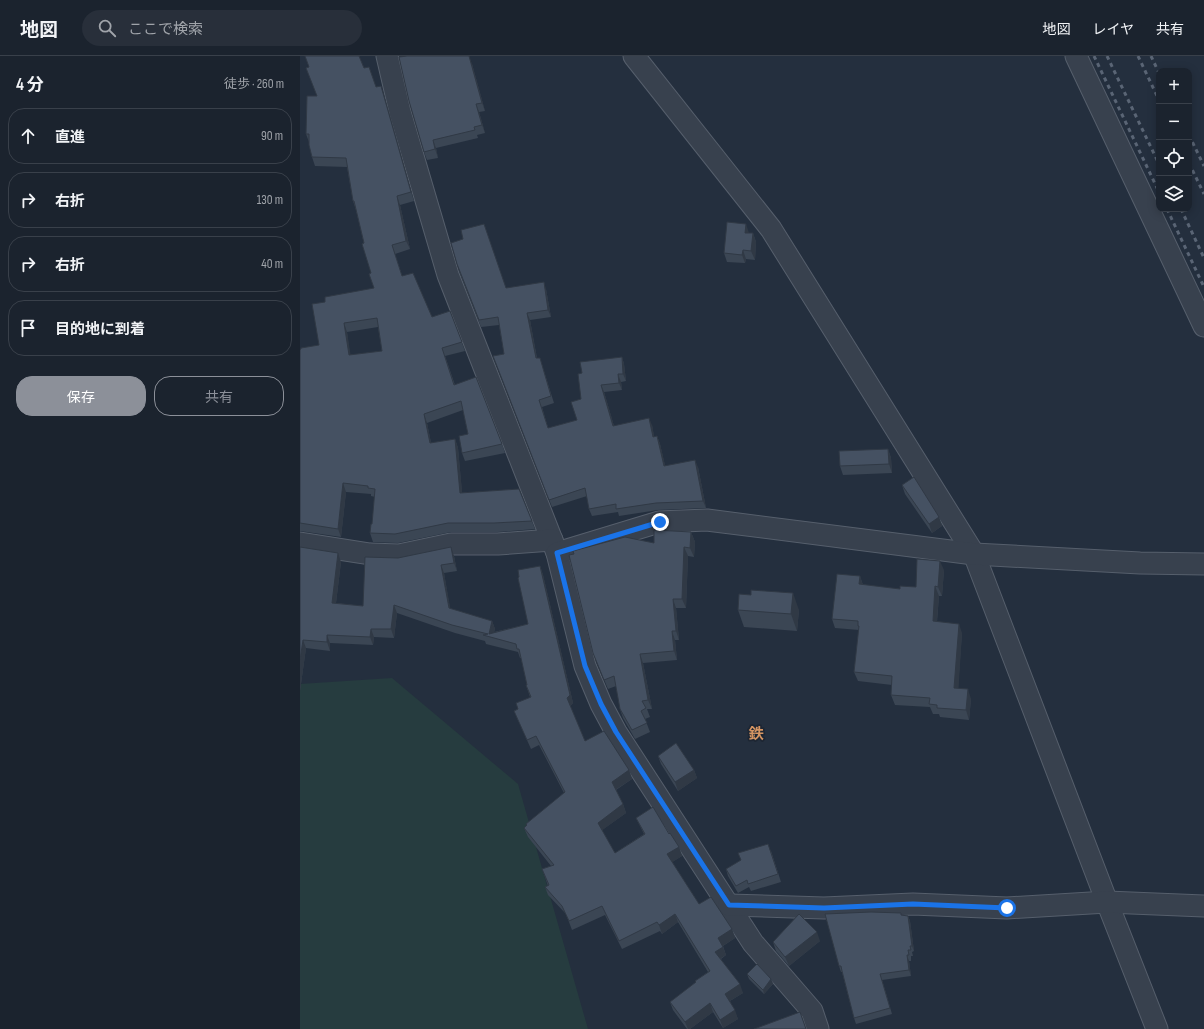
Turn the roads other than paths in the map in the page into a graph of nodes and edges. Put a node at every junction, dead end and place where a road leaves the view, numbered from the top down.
1 (387, 56) edge
2 (634, 56) edge
3 (1076, 56) edge
4 (1204, 326) edge
5 (300, 543) edge
6 (554, 547) junction
7 (974, 554) junction
8 (1204, 564) edge
9 (1108, 902) junction
10 (729, 905) junction
11 (1204, 906) edge
12 (818, 1029) edge
13 (1157, 1029) edge

1 - 6 street
2 - 7 street
3 - 4 street
5 - 6 street
6 - 7 street
6 - 10 street
7 - 8 street
7 - 9 street
9 - 10 street
9 - 11 street
9 - 13 street
10 - 12 street

